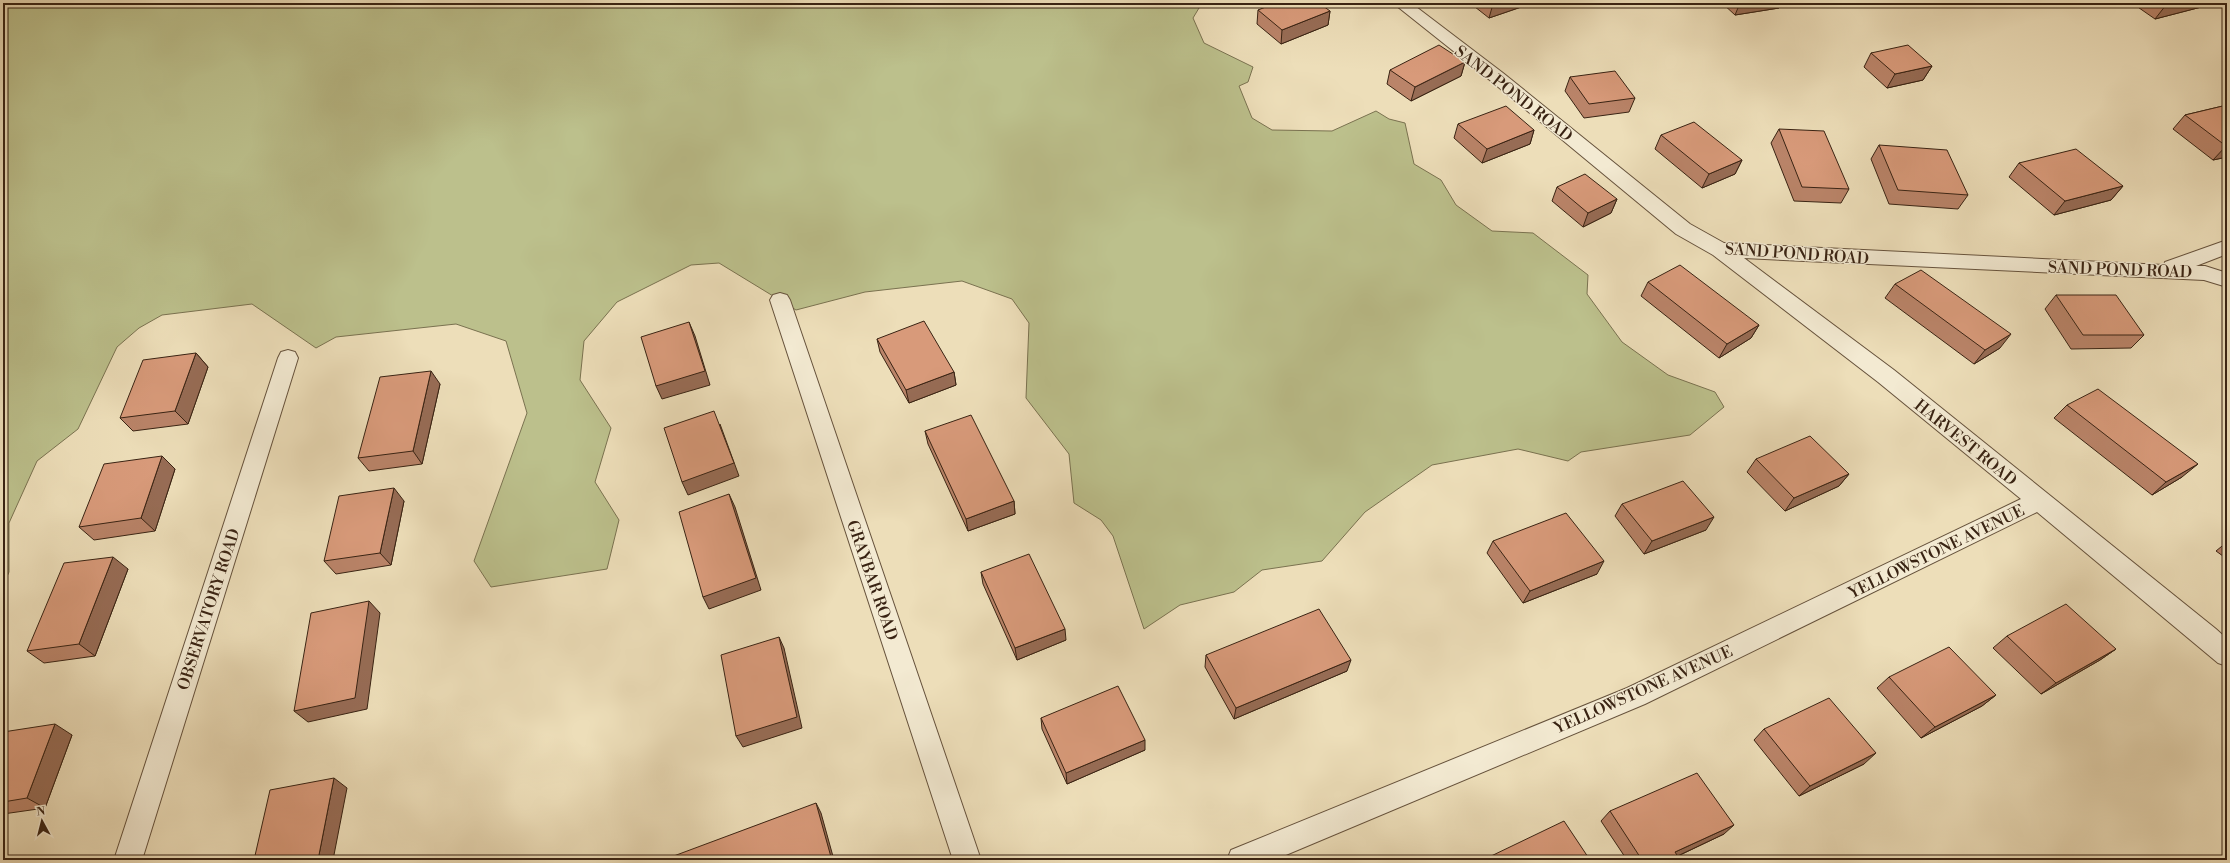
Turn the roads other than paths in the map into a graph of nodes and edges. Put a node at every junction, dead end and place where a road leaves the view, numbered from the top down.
1 (1401, 3) edge
2 (2227, 247) edge
3 (1720, 250) junction
4 (2161, 272) junction
5 (2227, 280) edge
6 (780, 300) dead end
7 (288, 358) dead end
8 (2039, 501) junction
9 (2227, 655) edge
10 (128, 860) edge
11 (967, 860) edge
12 (1240, 860) edge

1 - 3 street, SAND POND ROAD
2 - 4 street
3 - 4 street, SAND POND ROAD
3 - 8 street, HARVEST ROAD
4 - 5 street, SAND POND ROAD
6 - 11 street, GRAYBAR ROAD
7 - 10 street, OBSERVATORY ROAD
8 - 9 street, HARVEST ROAD
8 - 12 street, YELLOWSTONE AVENUE

